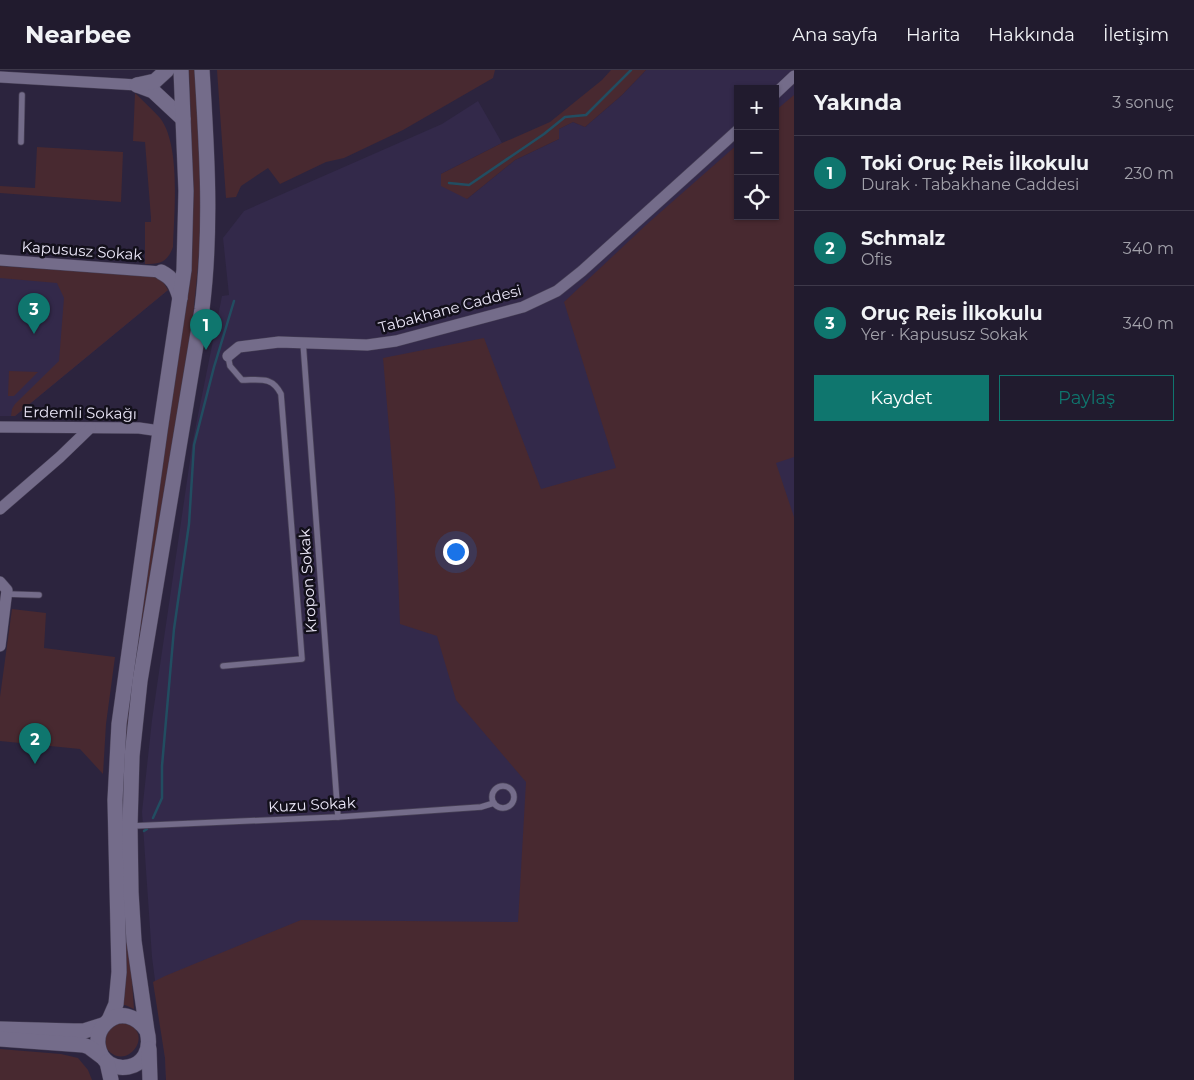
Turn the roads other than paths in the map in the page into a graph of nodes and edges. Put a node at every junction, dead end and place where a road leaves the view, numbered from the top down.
1 (167, 70) edge
2 (181, 70) edge
3 (202, 70) edge
4 (794, 76) edge
5 (0, 77) edge
6 (137, 85) junction
7 (779, 90) edge
8 (22, 95) dead end
9 (183, 119) junction
10 (734, 134) edge
11 (21, 142) dead end
12 (184, 252) junction
13 (0, 260) edge
14 (161, 272) junction
15 (180, 298) junction
16 (303, 342) junction
17 (228, 356) joint
18 (0, 427) edge
19 (90, 428) junction
20 (160, 431) junction
21 (0, 509) edge
22 (0, 582) edge
23 (6, 594) junction
24 (39, 595) dead end
25 (0, 646) edge
26 (223, 666) dead end
27 (494, 803) dead end
28 (338, 817) junction
29 (130, 826) junction
30 (106, 1022) junction
31 (0, 1029) edge
32 (147, 1031) junction
33 (0, 1039) edge
34 (149, 1048) junction
35 (104, 1059) junction
36 (110, 1080) edge
37 (150, 1080) edge

1 - 6 main road
2 - 9 main road
3 - 29 main road
4 - 7 street
5 - 6 street
6 - 9 main road
8 - 11 lane
9 - 12 main road
10 - 16 street, Tabakhane Caddesi
12 - 14 main road
12 - 15 main road
13 - 14 street, Kapususz Sokak
14 - 15 main road
15 - 20 main road
16 - 17 street, Tabakhane Caddesi
16 - 28 lane, Kropon Sokak
17 - 26 lane
18 - 19 street, Erdemli Sokağı
19 - 20 street, Erdemli Sokağı
19 - 21 street
20 - 30 main road
22 - 23 street
23 - 24 lane
23 - 25 street
27 - 28 lane, Kuzu Sokak
28 - 29 lane, Kuzu Sokak
29 - 32 main road
30 - 31 main road
30 - 32 main road
30 - 35 main road
32 - 34 main road
33 - 35 main road
34 - 35 main road
34 - 37 main road
35 - 36 main road

